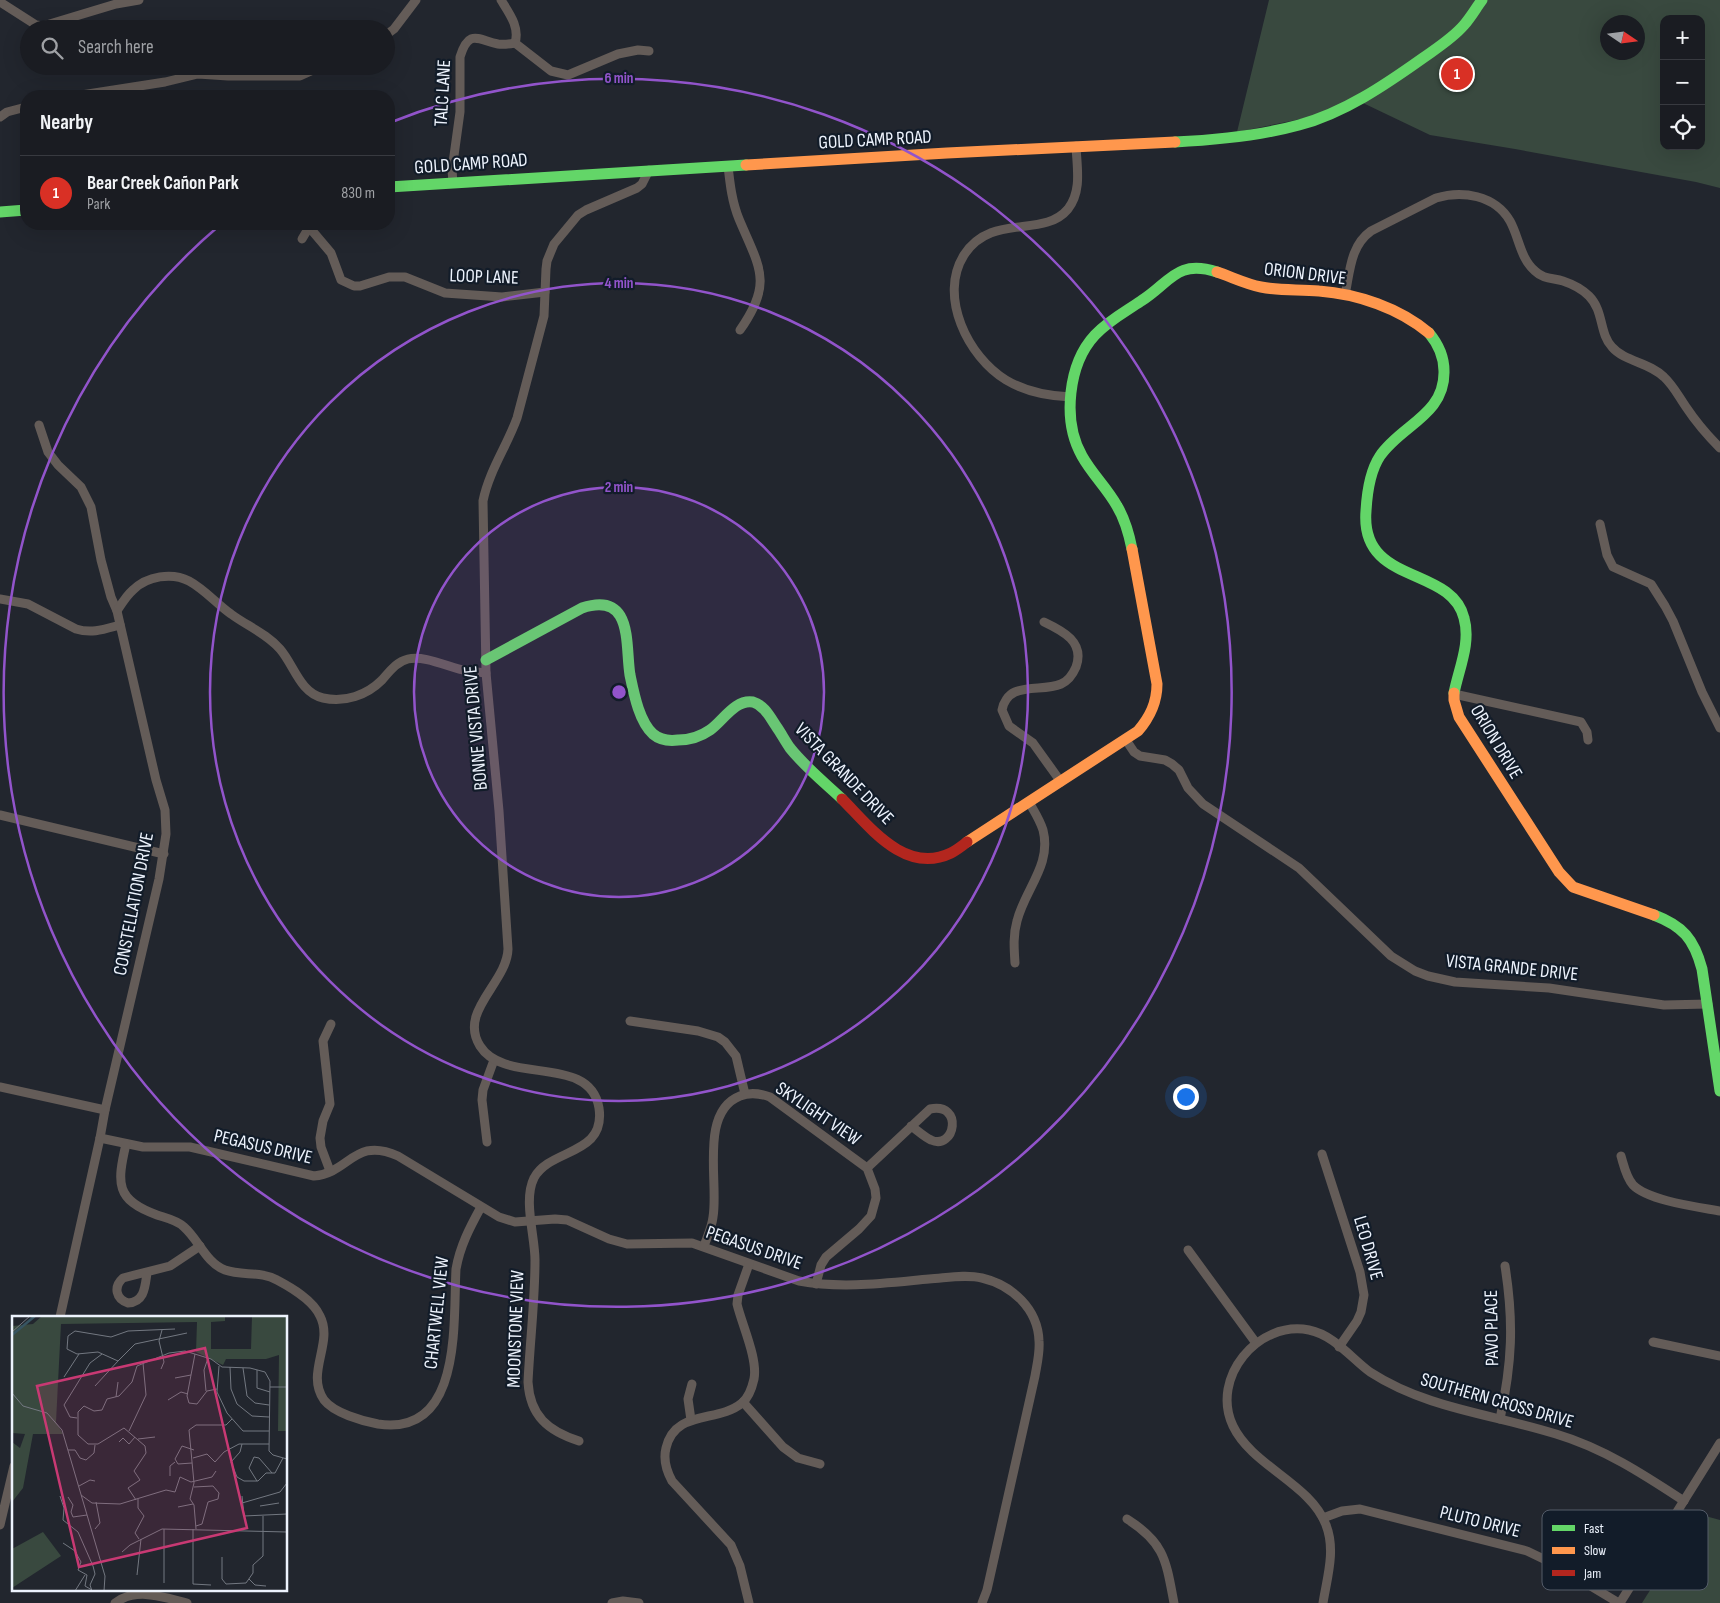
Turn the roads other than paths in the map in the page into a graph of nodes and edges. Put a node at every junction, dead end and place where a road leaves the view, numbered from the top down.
1 (139, 0) edge
2 (416, 0) edge
3 (501, 0) edge
4 (1482, 0) edge
5 (0, 2) edge
6 (28, 20) edge
7 (64, 20) edge
8 (395, 28) edge
9 (515, 43) junction
10 (649, 51) dead end
11 (194, 75) edge
12 (213, 75) edge
13 (302, 75) edge
14 (114, 90) edge
15 (20, 109) edge
16 (0, 117) edge
17 (1076, 146) junction
18 (728, 166) junction
19 (649, 170) junction
20 (453, 183) junction
21 (395, 187) edge
22 (20, 210) edge
23 (0, 212) edge
24 (307, 230) edge
25 (314, 230) edge
26 (302, 239) dead end
27 (545, 292) junction
28 (1346, 295) junction
29 (740, 330) dead end
30 (1071, 397) junction
31 (39, 425) dead end
32 (1720, 448) edge
33 (1600, 524) dead end
34 (0, 599) edge
35 (117, 611) junction
36 (1682, 616) dead end
37 (1673, 621) junction
38 (1044, 622) dead end
39 (120, 624) junction
40 (486, 660) junction
41 (486, 673) junction
42 (1454, 694) junction
43 (1720, 728) edge
44 (1126, 740) junction
45 (1588, 740) dead end
46 (1061, 782) junction
47 (1030, 802) junction
48 (0, 815) edge
49 (164, 854) junction
50 (1016, 963) dead end
51 (1708, 1004) junction
52 (630, 1021) dead end
53 (332, 1024) dead end
54 (494, 1060) junction
55 (0, 1087) edge
56 (1720, 1091) edge
57 (745, 1094) junction
58 (105, 1110) junction
59 (912, 1126) junction
60 (100, 1138) junction
61 (487, 1142) dead end
62 (126, 1144) junction
63 (1322, 1154) dead end
64 (1621, 1156) dead end
65 (867, 1168) junction
66 (330, 1171) junction
67 (481, 1207) junction
68 (1720, 1211) edge
69 (532, 1221) junction
70 (200, 1246) junction
71 (704, 1246) junction
72 (1188, 1250) dead end
73 (749, 1264) junction
74 (1506, 1266) dead end
75 (146, 1273) dead end
76 (816, 1284) junction
77 (60, 1316) edge
78 (1653, 1342) dead end
79 (1256, 1343) junction
80 (1340, 1347) junction
81 (1720, 1356) edge
82 (692, 1384) dead end
83 (743, 1402) junction
84 (1500, 1419) junction
85 (691, 1420) junction
86 (579, 1441) dead end
87 (1720, 1443) edge
88 (820, 1464) dead end
89 (12, 1474) edge
90 (1684, 1501) junction
91 (1678, 1510) edge
92 (1323, 1518) junction
93 (1127, 1519) dead end
94 (0, 1525) edge
95 (1542, 1559) edge
96 (1598, 1590) edge
97 (1628, 1590) edge
98 (115, 1603) edge
99 (187, 1603) edge
100 (612, 1603) edge
101 (639, 1603) edge
102 (749, 1603) edge
103 (982, 1603) edge
104 (1174, 1603) edge
105 (1324, 1603) edge
106 (1620, 1603) edge

1 - 7 street
2 - 8 street
3 - 9 street
4 - 17 street, GOLD CAMP ROAD
5 - 6 street
9 - 10 street
9 - 20 street, TALC LANE
11 - 14 street
12 - 13 street
15 - 16 street
17 - 18 street, GOLD CAMP ROAD
17 - 30 street
18 - 19 street, GOLD CAMP ROAD
18 - 29 street
19 - 20 street, GOLD CAMP ROAD
19 - 27 street, BONNE VISTA DRIVE
20 - 21 street, GOLD CAMP ROAD
22 - 23 street
24 - 26 street
25 - 27 street, LOOP LANE
27 - 40 street, BONNE VISTA DRIVE
28 - 30 street, ORION DRIVE
28 - 32 street
28 - 42 street, ORION DRIVE
30 - 44 street, ORION DRIVE
31 - 35 street, CONSTELLATION DRIVE
33 - 37 street
34 - 39 street
35 - 39 street, CONSTELLATION DRIVE
35 - 41 street
36 - 37 street
37 - 43 street
38 - 46 street
39 - 49 street, CONSTELLATION DRIVE
40 - 41 street, BONNE VISTA DRIVE
40 - 47 street, VISTA GRANDE DRIVE
41 - 54 street, BONNE VISTA DRIVE
42 - 45 street
42 - 51 street, ORION DRIVE
44 - 46 street, VISTA GRANDE DRIVE
44 - 51 street, VISTA GRANDE DRIVE
46 - 47 street, VISTA GRANDE DRIVE
47 - 50 street
48 - 49 street
49 - 58 street, CONSTELLATION DRIVE
51 - 56 street, ORION DRIVE
52 - 57 street
53 - 66 street
54 - 61 street
54 - 69 street
55 - 58 street
57 - 65 street, SKYLIGHT VIEW
57 - 71 street, SKYLIGHT VIEW
58 - 60 street, CONSTELLATION DRIVE
59 - 59 street
59 - 65 street
60 - 62 street, PEGASUS DRIVE
60 - 77 street, CONSTELLATION DRIVE
62 - 66 street, PEGASUS DRIVE
62 - 70 street, CHARTWELL VIEW
63 - 80 street, LEO DRIVE
64 - 68 street
65 - 76 street, SKYLIGHT VIEW
66 - 67 street, PEGASUS DRIVE
67 - 69 street, PEGASUS DRIVE
67 - 70 street, CHARTWELL VIEW
69 - 71 street, PEGASUS DRIVE
69 - 86 street, MOONSTONE VIEW
70 - 75 street
71 - 73 street, PEGASUS DRIVE
72 - 79 street
73 - 76 street, PEGASUS DRIVE
73 - 83 street
74 - 84 street, PAVO PLACE
76 - 103 street, PEGASUS DRIVE
78 - 81 street
79 - 80 street, SOUTHERN CROSS DRIVE
79 - 92 street, SOUTHERN CROSS DRIVE
80 - 84 street, SOUTHERN CROSS DRIVE
82 - 85 street
83 - 85 street
83 - 88 street
84 - 90 street, SOUTHERN CROSS DRIVE
85 - 102 street
87 - 90 street
89 - 94 street
90 - 91 street
92 - 95 street, PLUTO DRIVE
92 - 105 street, SOUTHERN CROSS DRIVE
93 - 104 street
96 - 106 street, PLUTO DRIVE
97 - 106 street
98 - 99 street
100 - 101 street

